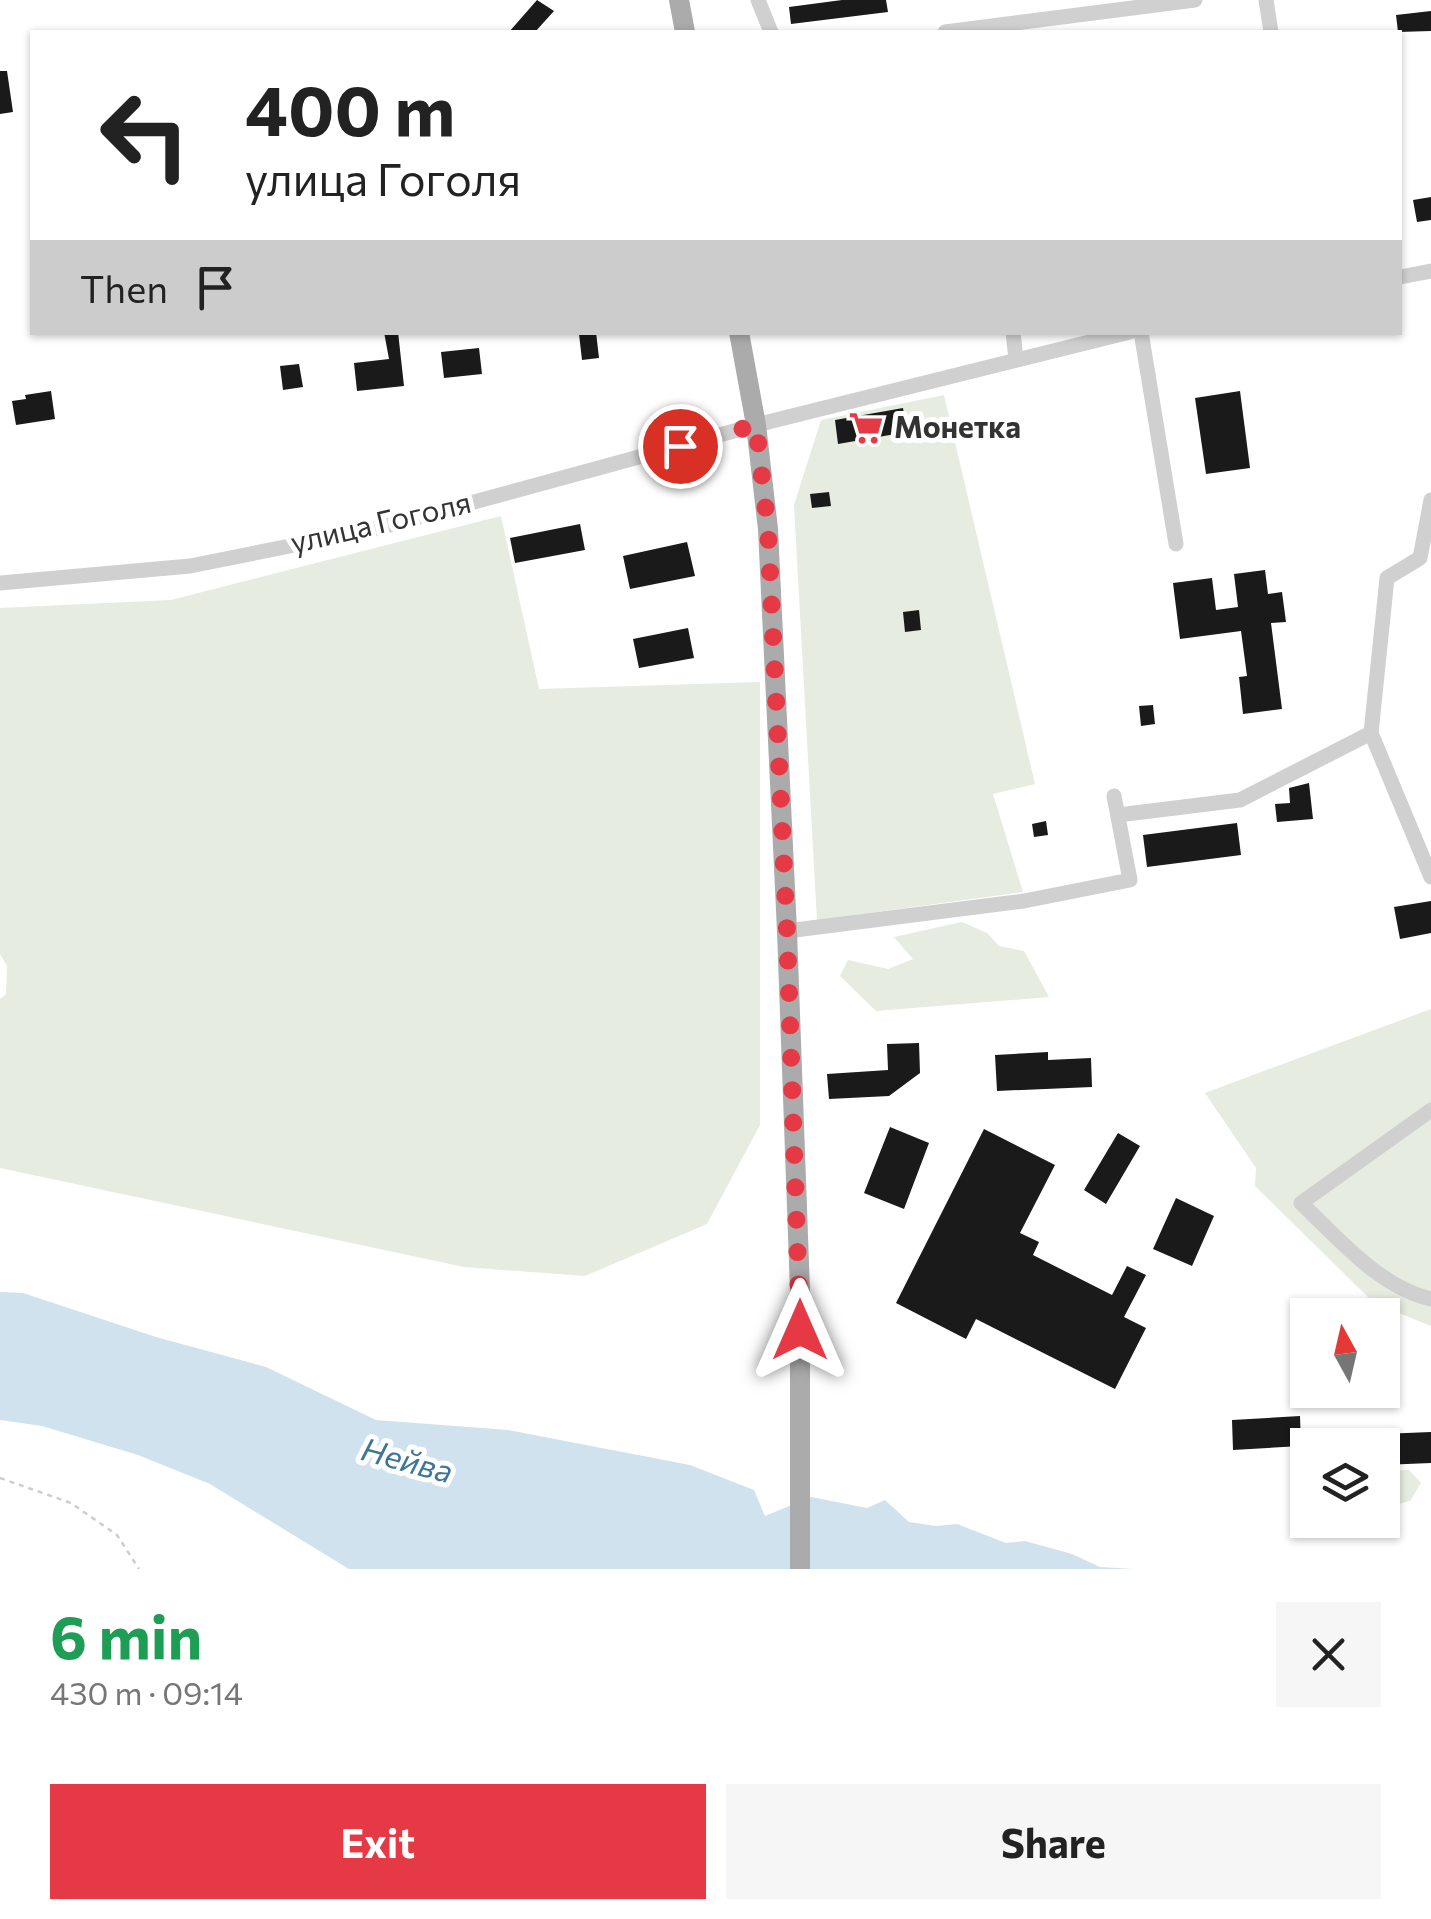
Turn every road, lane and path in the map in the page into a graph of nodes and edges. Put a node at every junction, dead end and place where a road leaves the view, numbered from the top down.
1 (679, 0) edge
2 (758, 0) edge
3 (1195, 0) edge
4 (1266, 0) edge
5 (685, 30) edge
6 (770, 30) edge
7 (977, 30) edge
8 (1271, 30) edge
9 (1431, 272) edge
10 (1402, 277) edge
11 (740, 335) edge
12 (1013, 335) edge
13 (1118, 335) edge
14 (1142, 335) edge
15 (1016, 360) junction
16 (756, 425) junction
17 (1431, 500) edge
18 (1176, 544) dead end
19 (0, 584) edge
20 (1370, 732) junction
21 (1114, 796) dead end
22 (1118, 815) junction
23 (1431, 876) edge
24 (787, 931) junction
25 (1431, 1110) edge
26 (1431, 1298) edge
27 (0, 1478) edge
28 (139, 1569) edge
29 (800, 1569) edge

1 - 5 main road
2 - 6 street
3 - 7 street
4 - 8 street
9 - 10 street
11 - 16 main road
12 - 15 street
13 - 15 street, улица Гоголя
14 - 18 street
15 - 16 street, улица Гоголя
16 - 19 street, улица Гоголя
16 - 24 main road
17 - 20 street
20 - 22 street
20 - 23 street
21 - 22 street
22 - 24 street
24 - 29 main road
25 - 26 street
27 - 28 path

